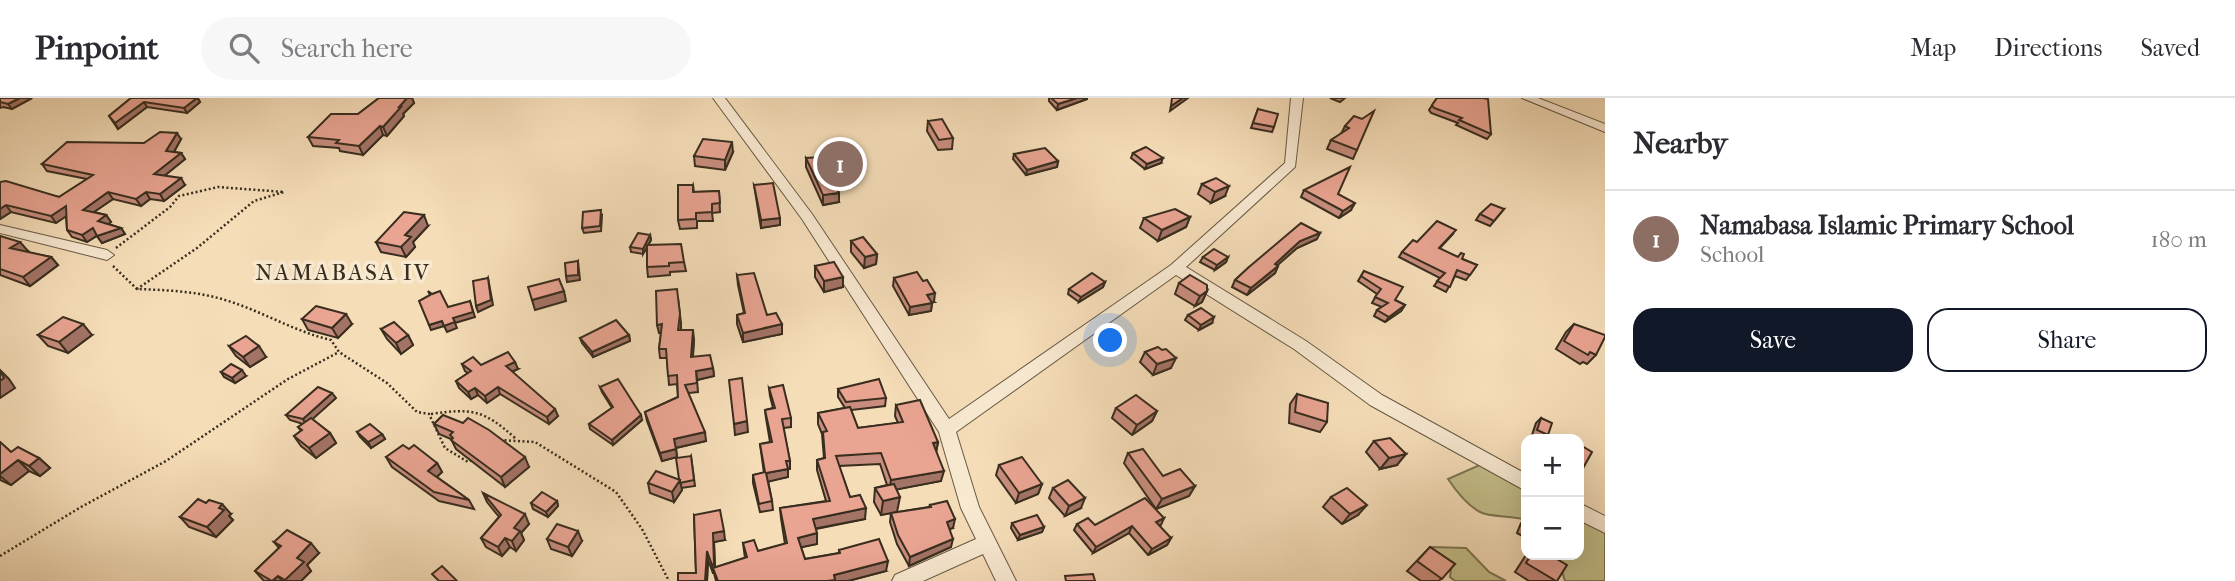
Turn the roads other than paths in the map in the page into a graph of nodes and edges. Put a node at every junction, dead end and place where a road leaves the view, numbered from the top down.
1 (719, 98) edge
2 (1297, 98) edge
3 (1528, 98) edge
4 (1605, 128) edge
5 (0, 229) edge
6 (107, 255) road end
7 (1175, 268) junction
8 (947, 430) junction
9 (1521, 480) edge
10 (1584, 514) edge
11 (1605, 525) edge
12 (988, 543) junction
13 (902, 581) edge
14 (1006, 581) edge

1 - 8 street
2 - 7 street
3 - 4 street
5 - 6 street
7 - 8 street
7 - 9 street
8 - 12 street
10 - 11 street
12 - 13 street
12 - 14 street

